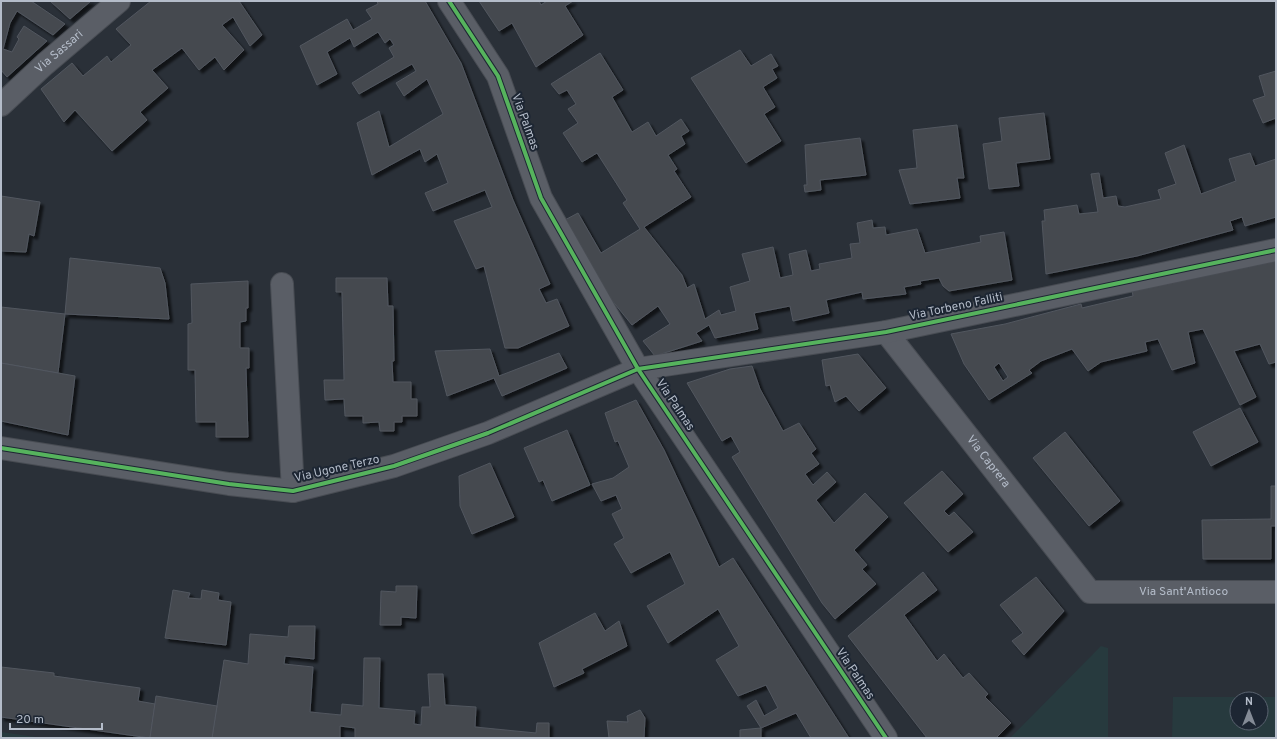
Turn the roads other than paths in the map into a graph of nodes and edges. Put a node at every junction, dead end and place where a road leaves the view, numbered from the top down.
1 (119, 1) edge
2 (449, 1) edge
3 (1, 105) edge
4 (1276, 250) edge
5 (282, 284) dead end
6 (886, 332) junction
7 (638, 369) junction
8 (1, 448) edge
9 (293, 490) junction
10 (1090, 592) joint
11 (1276, 592) edge
12 (886, 738) edge

1 - 3 street, Via Sassari
2 - 7 street, Via Palmas
4 - 6 street, Via Torbeno Falliti
5 - 9 street
6 - 7 street, Via Torbeno Falliti
6 - 10 street, Via Caprera
7 - 9 street, Via Ugone Terzo
7 - 12 street, Via Palmas
8 - 9 street, Via Ugone Terzo
10 - 11 street, Via Sant'Antioco

